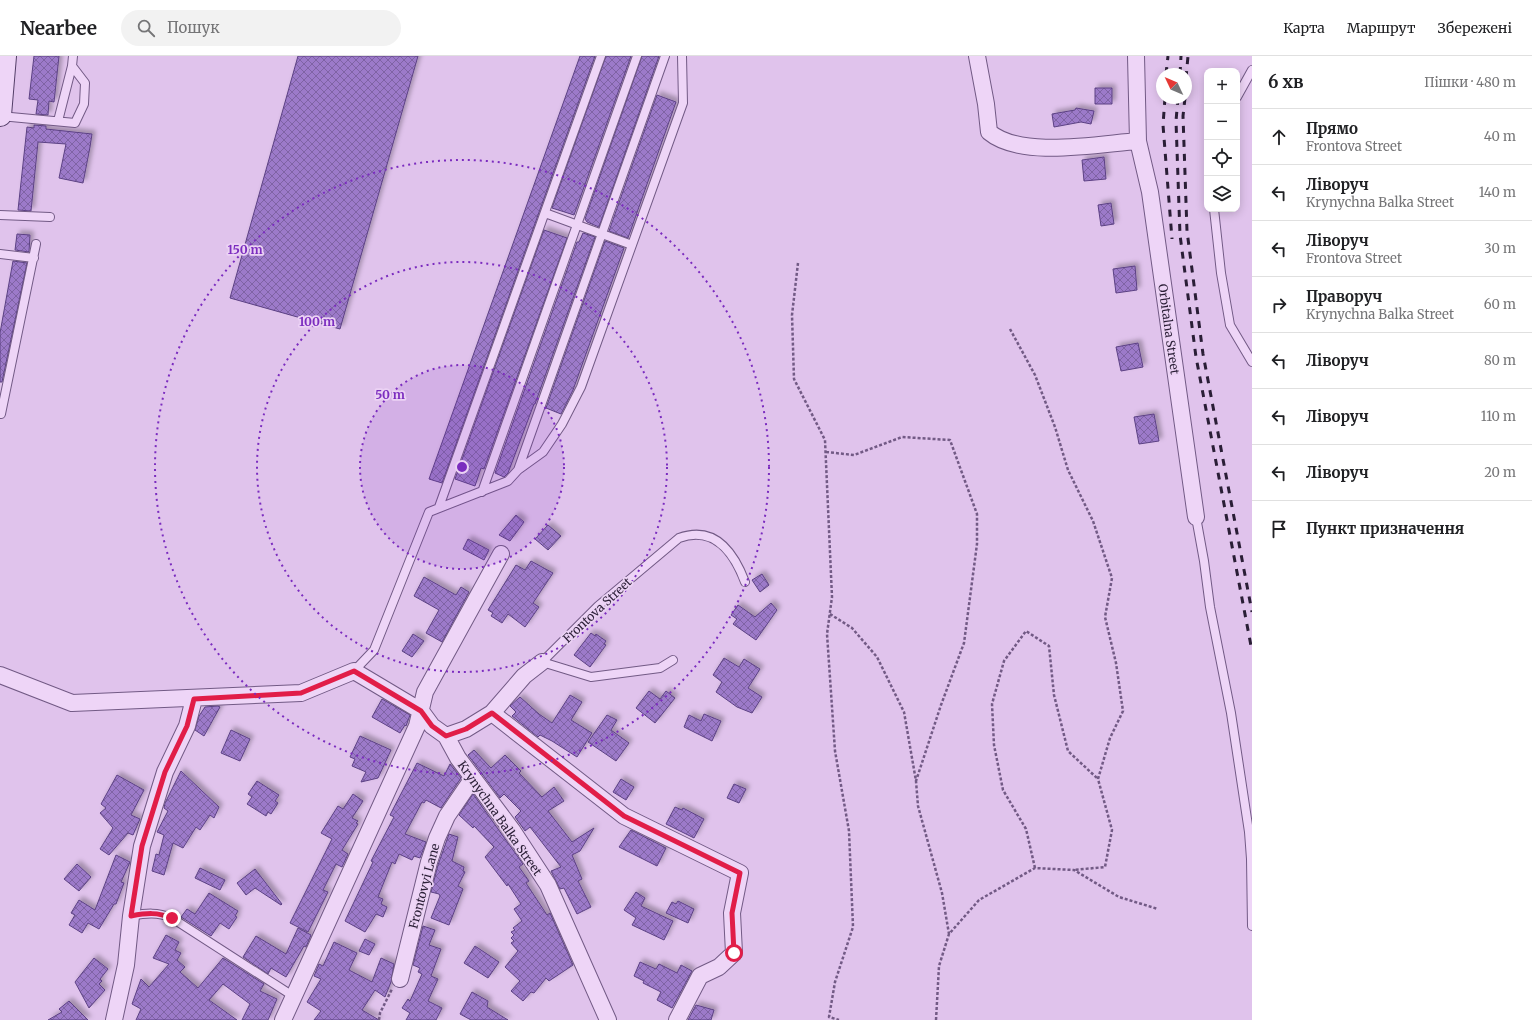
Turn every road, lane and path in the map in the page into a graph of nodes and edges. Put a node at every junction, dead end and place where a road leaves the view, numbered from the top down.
1 (5, 56) edge
2 (73, 56) edge
3 (601, 56) edge
4 (637, 56) edge
5 (665, 56) edge
6 (682, 56) edge
7 (977, 56) edge
8 (1136, 56) edge
9 (72, 66) junction
10 (1252, 70) edge
11 (1240, 92) edge
12 (0, 116) edge
13 (58, 121) junction
14 (1138, 141) junction
15 (1214, 212) edge
16 (545, 213) junction
17 (0, 215) edge
18 (50, 216) dead end
19 (577, 224) junction
20 (602, 233) junction
21 (36, 244) dead end
22 (632, 245) junction
23 (0, 254) edge
24 (34, 258) junction
25 (798, 263) dead end
26 (1010, 329) dead end
27 (1252, 362) edge
28 (2, 414) dead end
29 (826, 452) junction
30 (518, 470) junction
31 (482, 492) junction
32 (439, 507) junction
33 (1196, 517) joint
34 (501, 554) dead end
35 (745, 582) dead end
36 (830, 614) junction
37 (673, 660) dead end
38 (542, 662) junction
39 (354, 671) junction
40 (0, 675) edge
41 (194, 699) junction
42 (421, 711) junction
43 (492, 713) junction
44 (446, 736) junction
45 (473, 778) junction
46 (1098, 778) junction
47 (916, 781) junction
48 (1035, 868) junction
49 (1074, 870) junction
50 (1158, 909) dead end
51 (131, 916) junction
52 (1252, 926) edge
53 (949, 934) junction
54 (400, 979) joint
55 (293, 996) junction
56 (114, 1020) edge
57 (283, 1020) edge
58 (379, 1020) edge
59 (608, 1020) edge
60 (677, 1020) edge
61 (839, 1020) edge
62 (936, 1020) edge

1 - 12 street
2 - 9 lane
3 - 16 lane
4 - 19 lane
5 - 20 lane
6 - 22 lane
7 - 14 street
8 - 14 street, Orbitalna Street
9 - 13 lane
9 - 13 lane
10 - 11 lane
12 - 13 lane
14 - 33 street, Orbitalna Street
15 - 27 lane
16 - 19 lane
16 - 32 lane
17 - 18 lane
19 - 20 lane
19 - 31 lane
20 - 22 lane
20 - 30 lane
21 - 24 lane
22 - 30 lane
23 - 24 lane
24 - 28 lane
25 - 29 path
26 - 46 path
29 - 36 path
29 - 47 path
30 - 31 lane
31 - 32 lane
32 - 39 lane
33 - 52 lane
34 - 42 street
35 - 38 lane, Frontova Street
36 - 47 path
36 - 61 path
37 - 38 lane
38 - 43 street, Frontova Street
39 - 41 street
39 - 42 street, Krynychna Balka Street
40 - 41 street
41 - 51 street
42 - 44 street, Krynychna Balka Street
42 - 55 street
43 - 44 street, Frontova Street
43 - 60 street
44 - 45 street, Krynychna Balka Street
45 - 54 street, Frontovyi Lane
45 - 59 street, Krynychna Balka Street
46 - 48 path
46 - 49 path
47 - 53 path
48 - 49 path
48 - 53 path
49 - 50 path
51 - 55 lane
51 - 56 street
53 - 62 path
54 - 58 path
55 - 57 street

